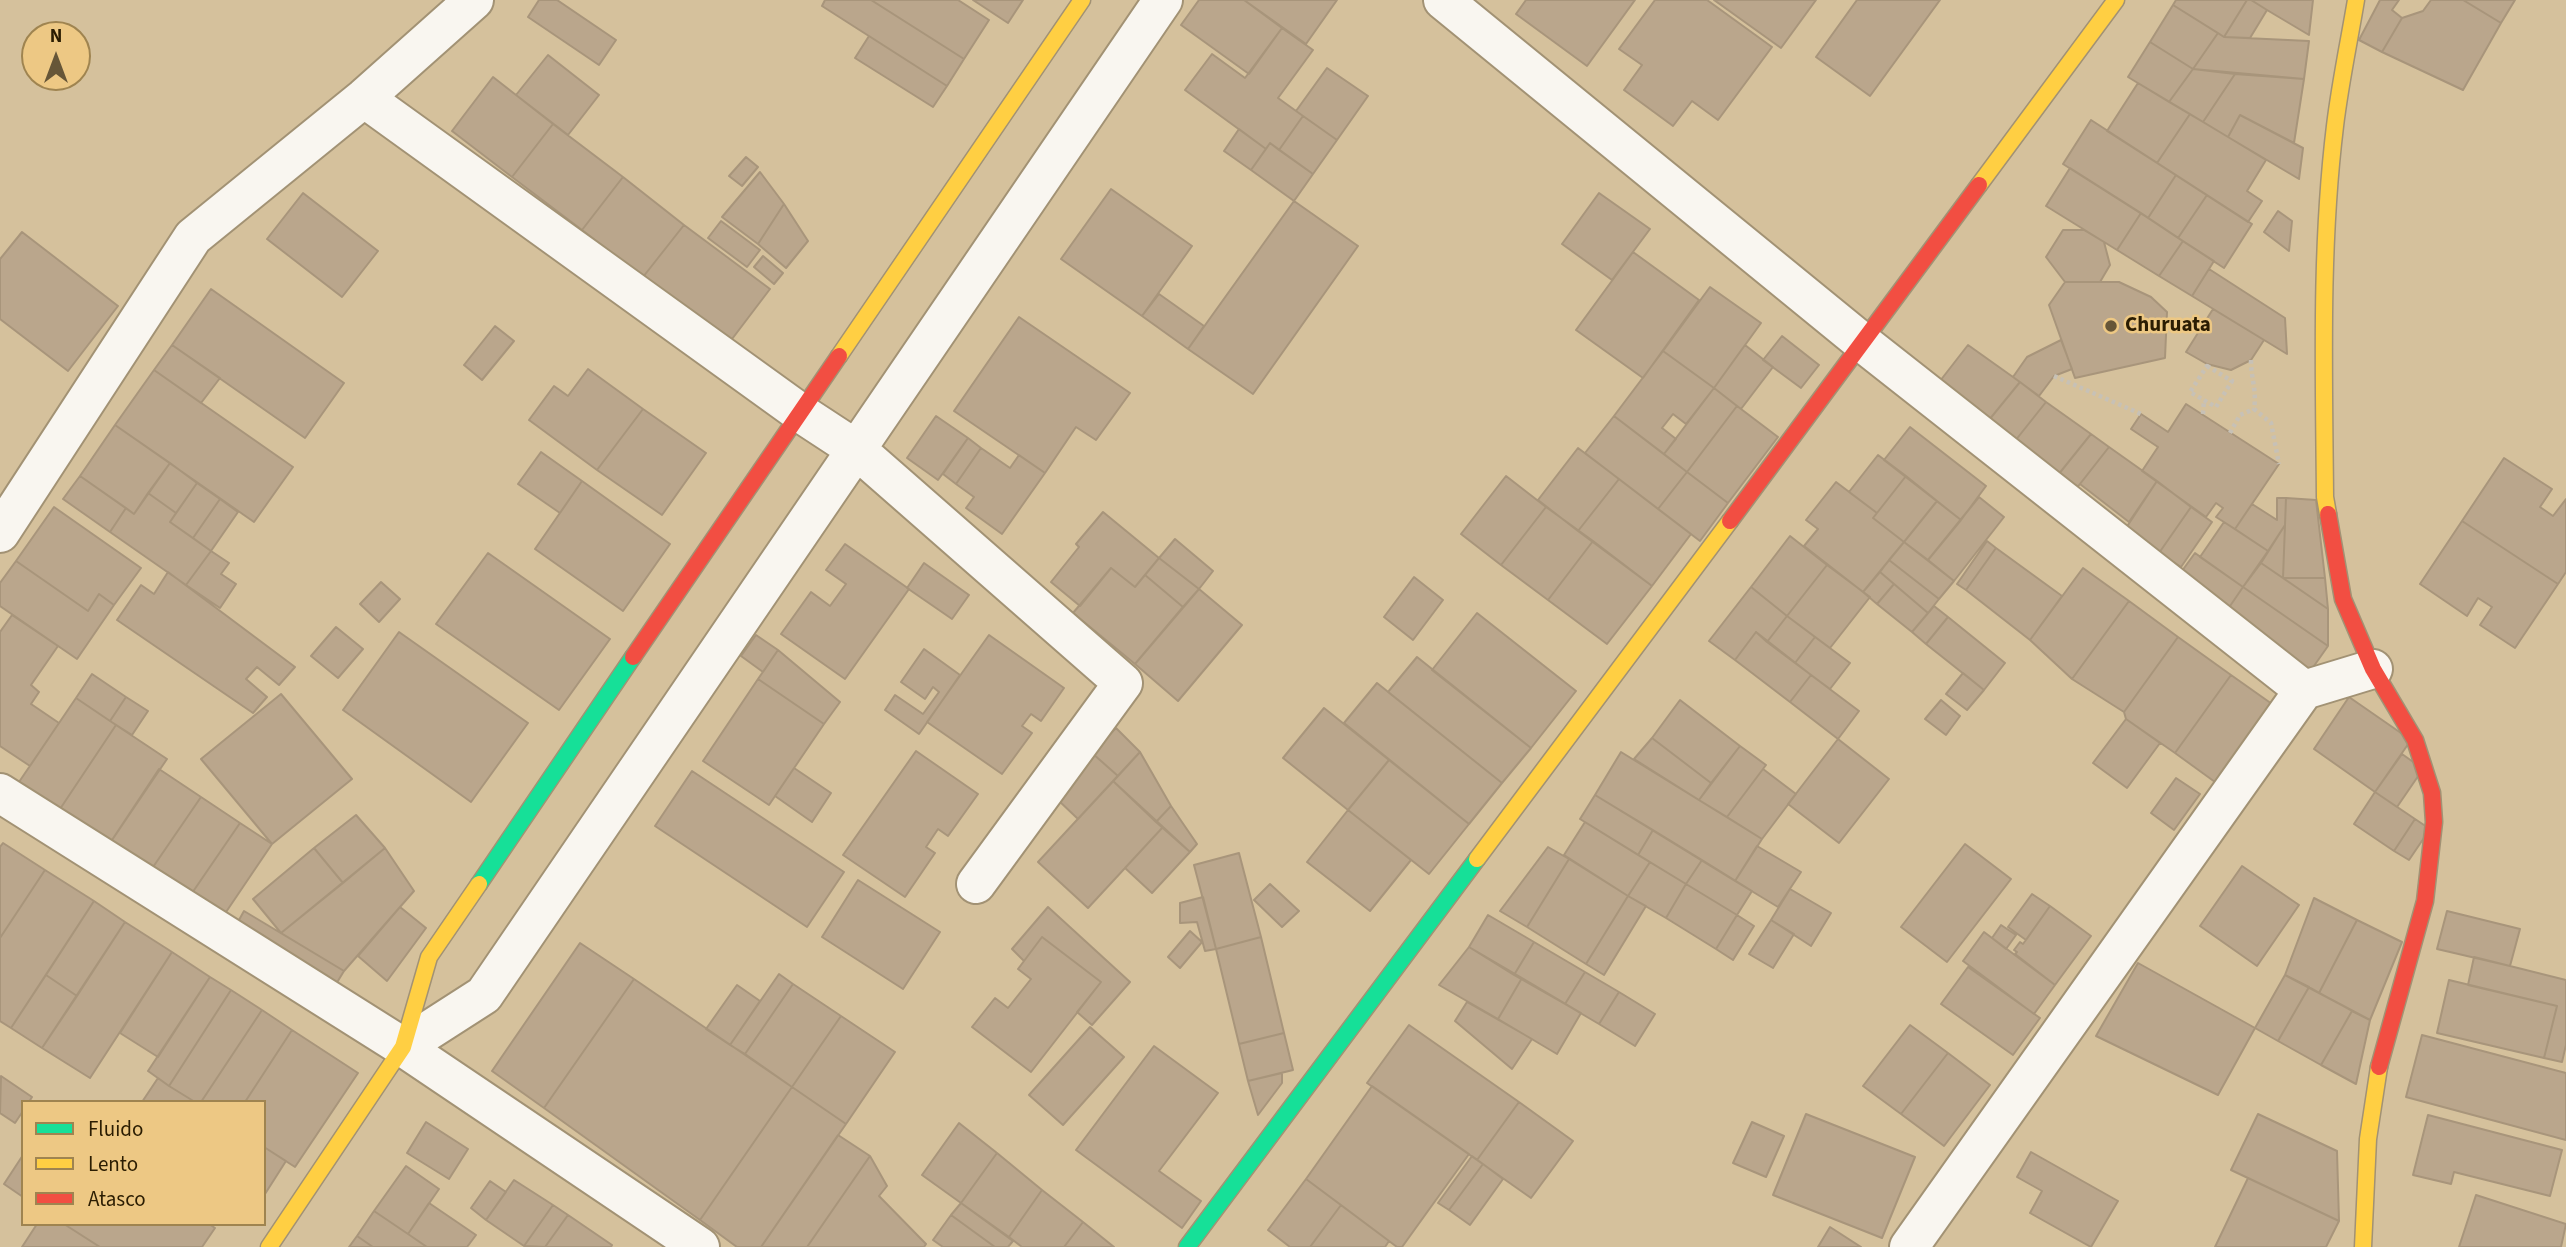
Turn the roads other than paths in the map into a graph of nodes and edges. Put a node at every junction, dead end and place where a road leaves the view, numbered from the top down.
1 (474, 0) edge
2 (1082, 0) edge
3 (1163, 0) edge
4 (1443, 0) edge
5 (2116, 0) edge
6 (2356, 0) edge
7 (364, 97) junction
8 (1863, 343) junction
9 (802, 414) junction
10 (858, 450) junction
11 (0, 533) edge
12 (2373, 669) junction
13 (2304, 690) junction
14 (0, 793) edge
15 (976, 884) dead end
16 (403, 1047) junction
17 (269, 1247) edge
18 (700, 1247) edge
19 (1187, 1247) edge
20 (1909, 1247) edge
21 (2363, 1247) edge

1 - 7 street
2 - 9 street
3 - 10 street
4 - 8 street
5 - 8 street
6 - 12 street
7 - 9 street
7 - 11 street
8 - 13 street
8 - 19 street
9 - 10 street
9 - 16 street
10 - 15 street
10 - 16 street
12 - 13 street
12 - 21 street
13 - 20 street
14 - 16 street
16 - 17 street
16 - 18 street

